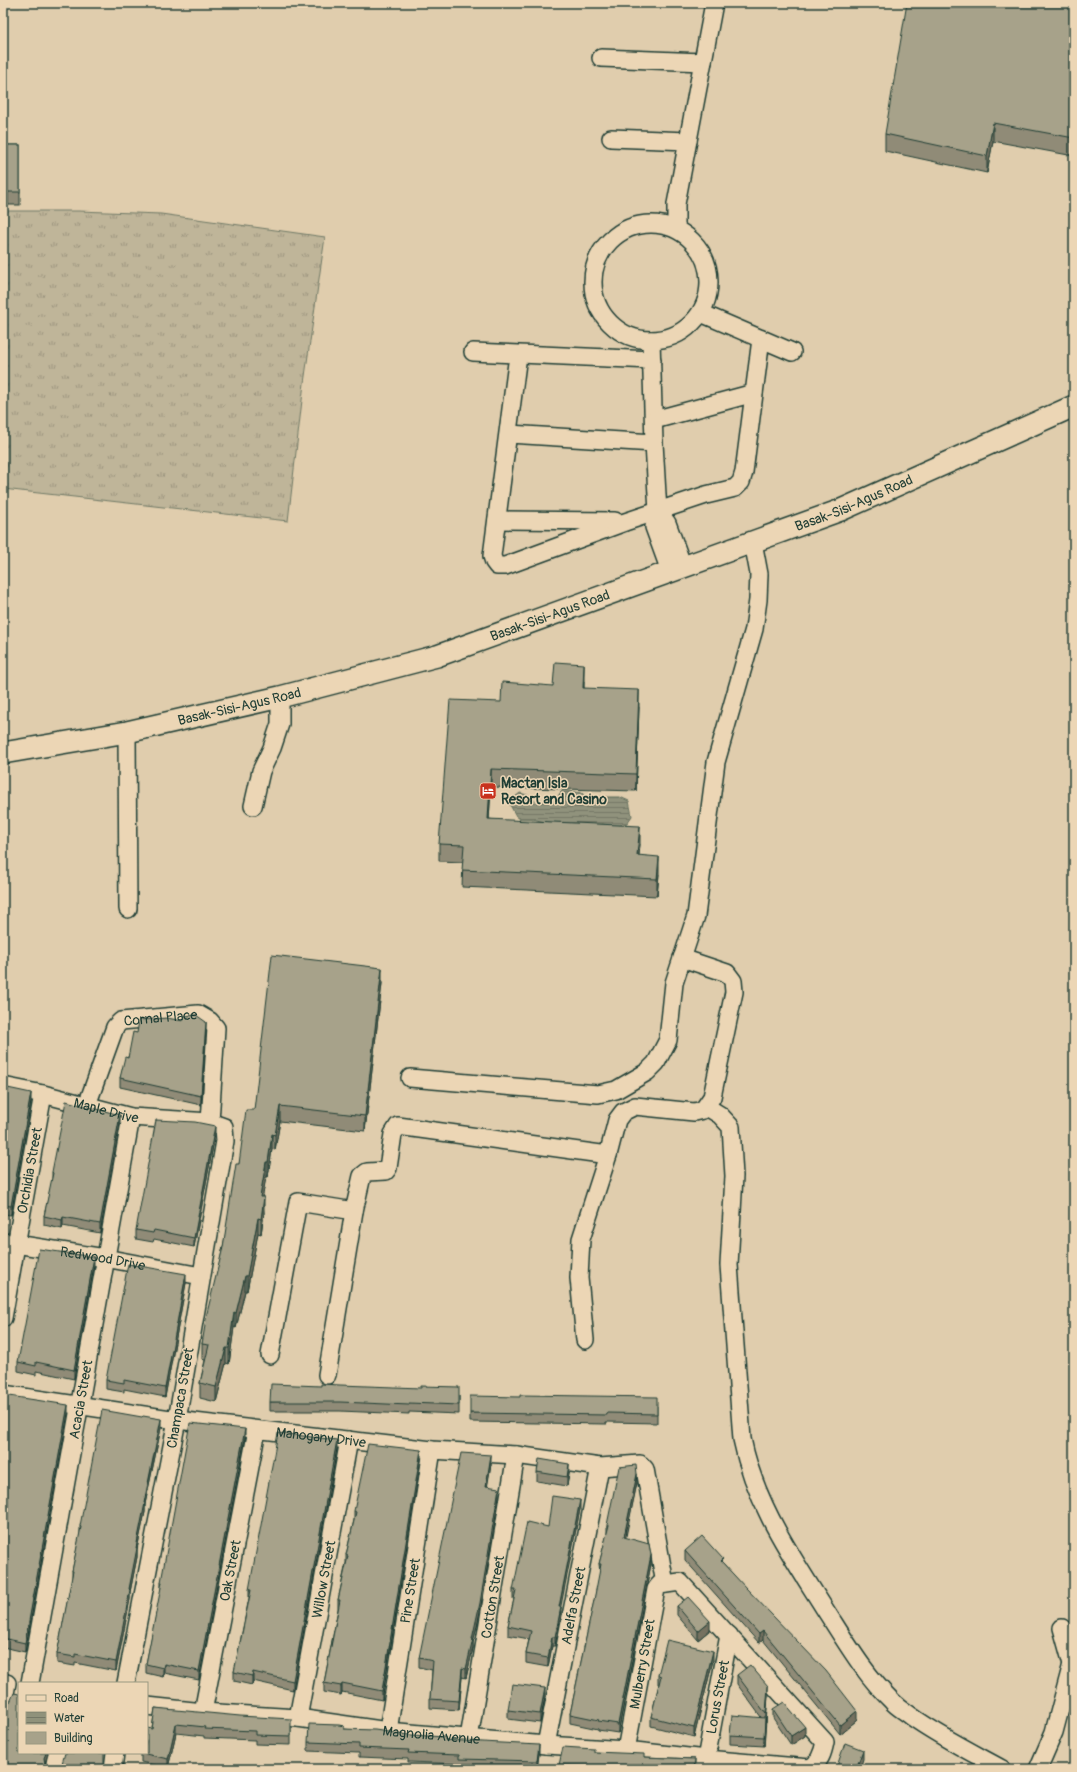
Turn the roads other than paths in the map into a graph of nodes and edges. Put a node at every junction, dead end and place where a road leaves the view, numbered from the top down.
1 (714, 3) edge
2 (601, 58) dead end
3 (703, 62) junction
4 (611, 138) dead end
5 (688, 140) junction
6 (676, 229) junction
7 (701, 312) junction
8 (761, 339) junction
9 (651, 340) junction
10 (473, 352) dead end
11 (792, 352) dead end
12 (518, 355) junction
13 (652, 360) junction
14 (754, 392) junction
15 (1074, 406) edge
16 (654, 420) junction
17 (509, 434) junction
18 (654, 443) junction
19 (658, 512) junction
20 (497, 520) junction
21 (626, 522) junction
22 (753, 542) junction
23 (677, 569) junction
24 (280, 697) junction
25 (127, 732) junction
26 (3, 753) edge
27 (254, 806) dead end
28 (128, 909) dead end
29 (682, 958) junction
30 (410, 1078) dead end
31 (3, 1086) edge
32 (43, 1094) junction
33 (87, 1105) junction
34 (707, 1107) junction
35 (131, 1116) junction
36 (210, 1122) junction
37 (608, 1154) junction
38 (354, 1211) junction
39 (10, 1243) edge
40 (105, 1258) junction
41 (201, 1276) junction
42 (3, 1318) edge
43 (586, 1340) dead end
44 (270, 1355) dead end
45 (327, 1375) dead end
46 (3, 1394) edge
47 (79, 1406) junction
48 (177, 1420) junction
49 (257, 1430) junction
50 (349, 1440) junction
51 (432, 1450) junction
52 (516, 1456) junction
53 (600, 1467) junction
54 (665, 1584) junction
55 (1062, 1628) dead end
56 (729, 1635) junction
57 (1073, 1664) edge
58 (30, 1682) edge
59 (126, 1682) edge
60 (10, 1684) edge
61 (3, 1704) edge
62 (148, 1706) edge
63 (203, 1712) junction
64 (298, 1718) junction
65 (388, 1731) junction
66 (469, 1738) junction
67 (546, 1745) junction
68 (626, 1750) junction
69 (57, 1754) edge
70 (115, 1754) edge
71 (705, 1764) edge
72 (54, 1769) edge
73 (113, 1769) edge
74 (1002, 1769) edge
75 (1038, 1769) edge

1 - 3 street
2 - 3 street
3 - 5 street
4 - 5 street
5 - 6 street
6 - 7 street
6 - 9 street
7 - 8 street
7 - 9 street
8 - 11 street
8 - 14 street
9 - 13 street
10 - 12 street
12 - 13 street
12 - 17 street
13 - 16 street
14 - 16 street
14 - 19 street
15 - 22 street, Basak-Sisi-Agus Road
16 - 18 street
17 - 18 street
17 - 20 street
18 - 19 street
19 - 21 street
19 - 23 street
20 - 21 street
20 - 21 street
22 - 23 street, Basak-Sisi-Agus Road
22 - 29 street
23 - 24 street, Basak-Sisi-Agus Road
24 - 25 street, Basak-Sisi-Agus Road
24 - 27 street
25 - 26 street, Basak-Sisi-Agus Road
25 - 28 street
29 - 30 street
29 - 34 street
31 - 32 street, Maple Drive
32 - 33 street, Maple Drive
32 - 39 street, Orchidia Street
33 - 35 street, Maple Drive
33 - 36 street, Cornal Place
34 - 37 street
34 - 74 street
35 - 36 street, Maple Drive
35 - 40 street, Acacia Street
36 - 41 street, Champaca Street
37 - 38 street
37 - 43 street
38 - 44 street
38 - 45 street
39 - 40 street, Redwood Drive
39 - 42 street, Orchidia Street
40 - 41 street, Redwood Drive
40 - 47 street, Acacia Street
41 - 48 street, Champaca Street
46 - 47 street, Mahogany Drive
47 - 48 street, Mahogany Drive
47 - 58 street, Acacia Street
48 - 49 street, Mahogany Drive
48 - 59 street, Champaca Street
49 - 50 street, Mahogany Drive
49 - 63 street, Oak Street
50 - 51 street, Mahogany Drive
50 - 64 street, Willow Street
51 - 52 street, Mahogany Drive
51 - 65 street, Pine Street
52 - 53 street, Mahogany Drive
52 - 66 street, Cotton Street
53 - 54 street, Mahogany Drive
53 - 67 street, Adelfa Street
54 - 56 street
54 - 68 street, Mulberry Street
55 - 57 street
56 - 71 street, Lorus Street
56 - 71 street, Magnolia Avenue
57 - 75 street
60 - 61 street
62 - 63 street, Magnolia Avenue
63 - 64 street, Magnolia Avenue
64 - 65 street, Magnolia Avenue
65 - 66 street, Magnolia Avenue
66 - 67 street, Magnolia Avenue
67 - 68 street, Magnolia Avenue
68 - 71 street, Magnolia Avenue
69 - 72 street
70 - 73 street

